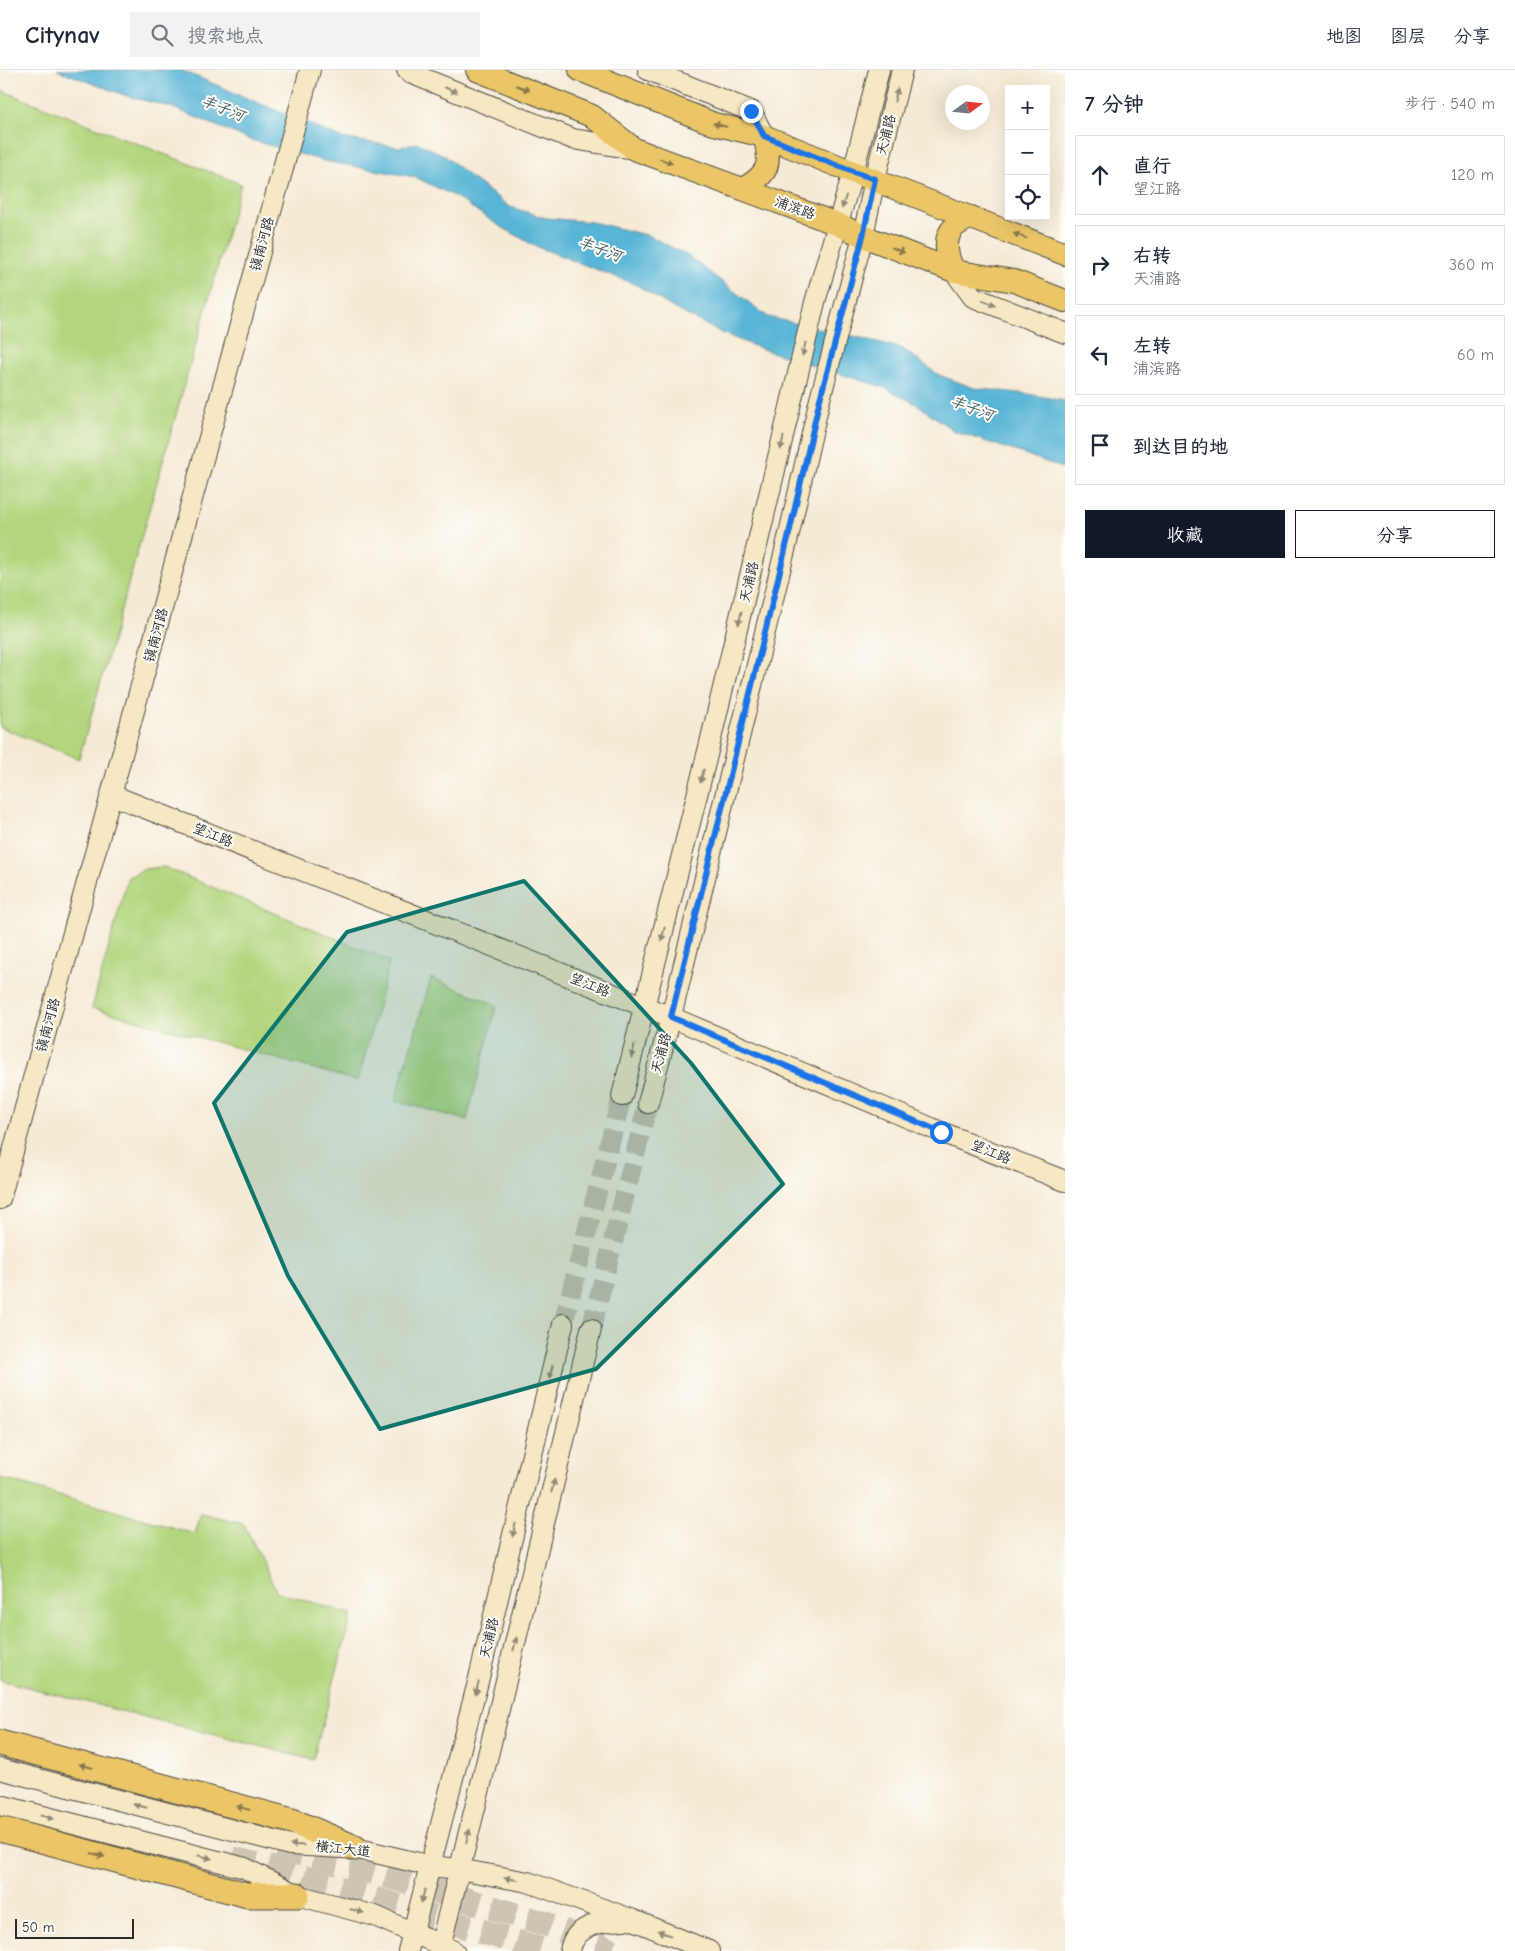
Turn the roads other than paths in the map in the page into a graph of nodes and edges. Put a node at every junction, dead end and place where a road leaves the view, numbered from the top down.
1 (407, 70) edge
2 (477, 70) edge
3 (580, 70) edge
4 (648, 70) edge
5 (879, 70) edge
6 (902, 70) edge
7 (309, 74) edge
8 (764, 136) junction
9 (634, 149) junction
10 (853, 172) junction
11 (875, 179) junction
12 (743, 189) junction
13 (972, 217) junction
14 (837, 224) junction
15 (863, 236) junction
16 (1065, 254) edge
17 (954, 271) junction
18 (1065, 302) edge
19 (1065, 333) edge
20 (112, 795) junction
21 (644, 1007) junction
22 (671, 1017) junction
23 (622, 1096) tunnel mouth
24 (648, 1103) tunnel mouth
25 (1065, 1181) edge
26 (0, 1200) edge
27 (562, 1324) tunnel mouth
28 (591, 1329) tunnel mouth
29 (0, 1743) edge
30 (0, 1769) edge
31 (0, 1805) edge
32 (0, 1829) edge
33 (355, 1848) junction
34 (431, 1866) junction
35 (459, 1869) junction
36 (297, 1895) junction
37 (631, 1919) junction
38 (410, 1942) edge
39 (444, 1949) edge
40 (570, 1951) edge
41 (709, 1951) edge

1 -> 9 street, 浦滨路
2 -> 9 main road, 浦滨路
8 -> 3 main road
4 - 8 street
5 - 10 street, 天浦路
11 -> 6 street, 天浦路
7 - 20 street, 镇南河路
8 - 10 main road
8 - 12 main road
9 -> 12 main road, 浦滨路
10 - 11 main road
10 -> 14 street, 天浦路
11 - 13 main road
11 - 15 street, 天浦路
12 - 14 main road, 浦滨路
16 -> 13 main road
13 - 17 main road
14 - 15 main road, 浦滨路
14 -> 21 street, 天浦路
15 -> 17 main road, 浦滨路
15 - 22 street, 天浦路
17 - 18 main road, 浦滨路
17 -> 19 street
20 - 21 street, 望江路
20 - 26 street, 镇南河路
21 - 22 street, 望江路
21 -> 23 street, 天浦路
22 - 24 street, 天浦路
22 - 25 street, 望江路
27 -> 34 street, 天浦路
35 -> 28 street, 天浦路
33 -> 29 highway
33 -> 30 street, 横江大道
31 -> 36 street
32 -> 36 highway
33 - 34 street, 横江大道
34 - 35 street, 横江大道
34 -> 38 street, 天浦路
37 -> 35 street, 横江大道
35 - 39 street, 天浦路
36 -> 38 street
37 - 40 street
41 -> 37 street, 横江大道
38 - 39 street

